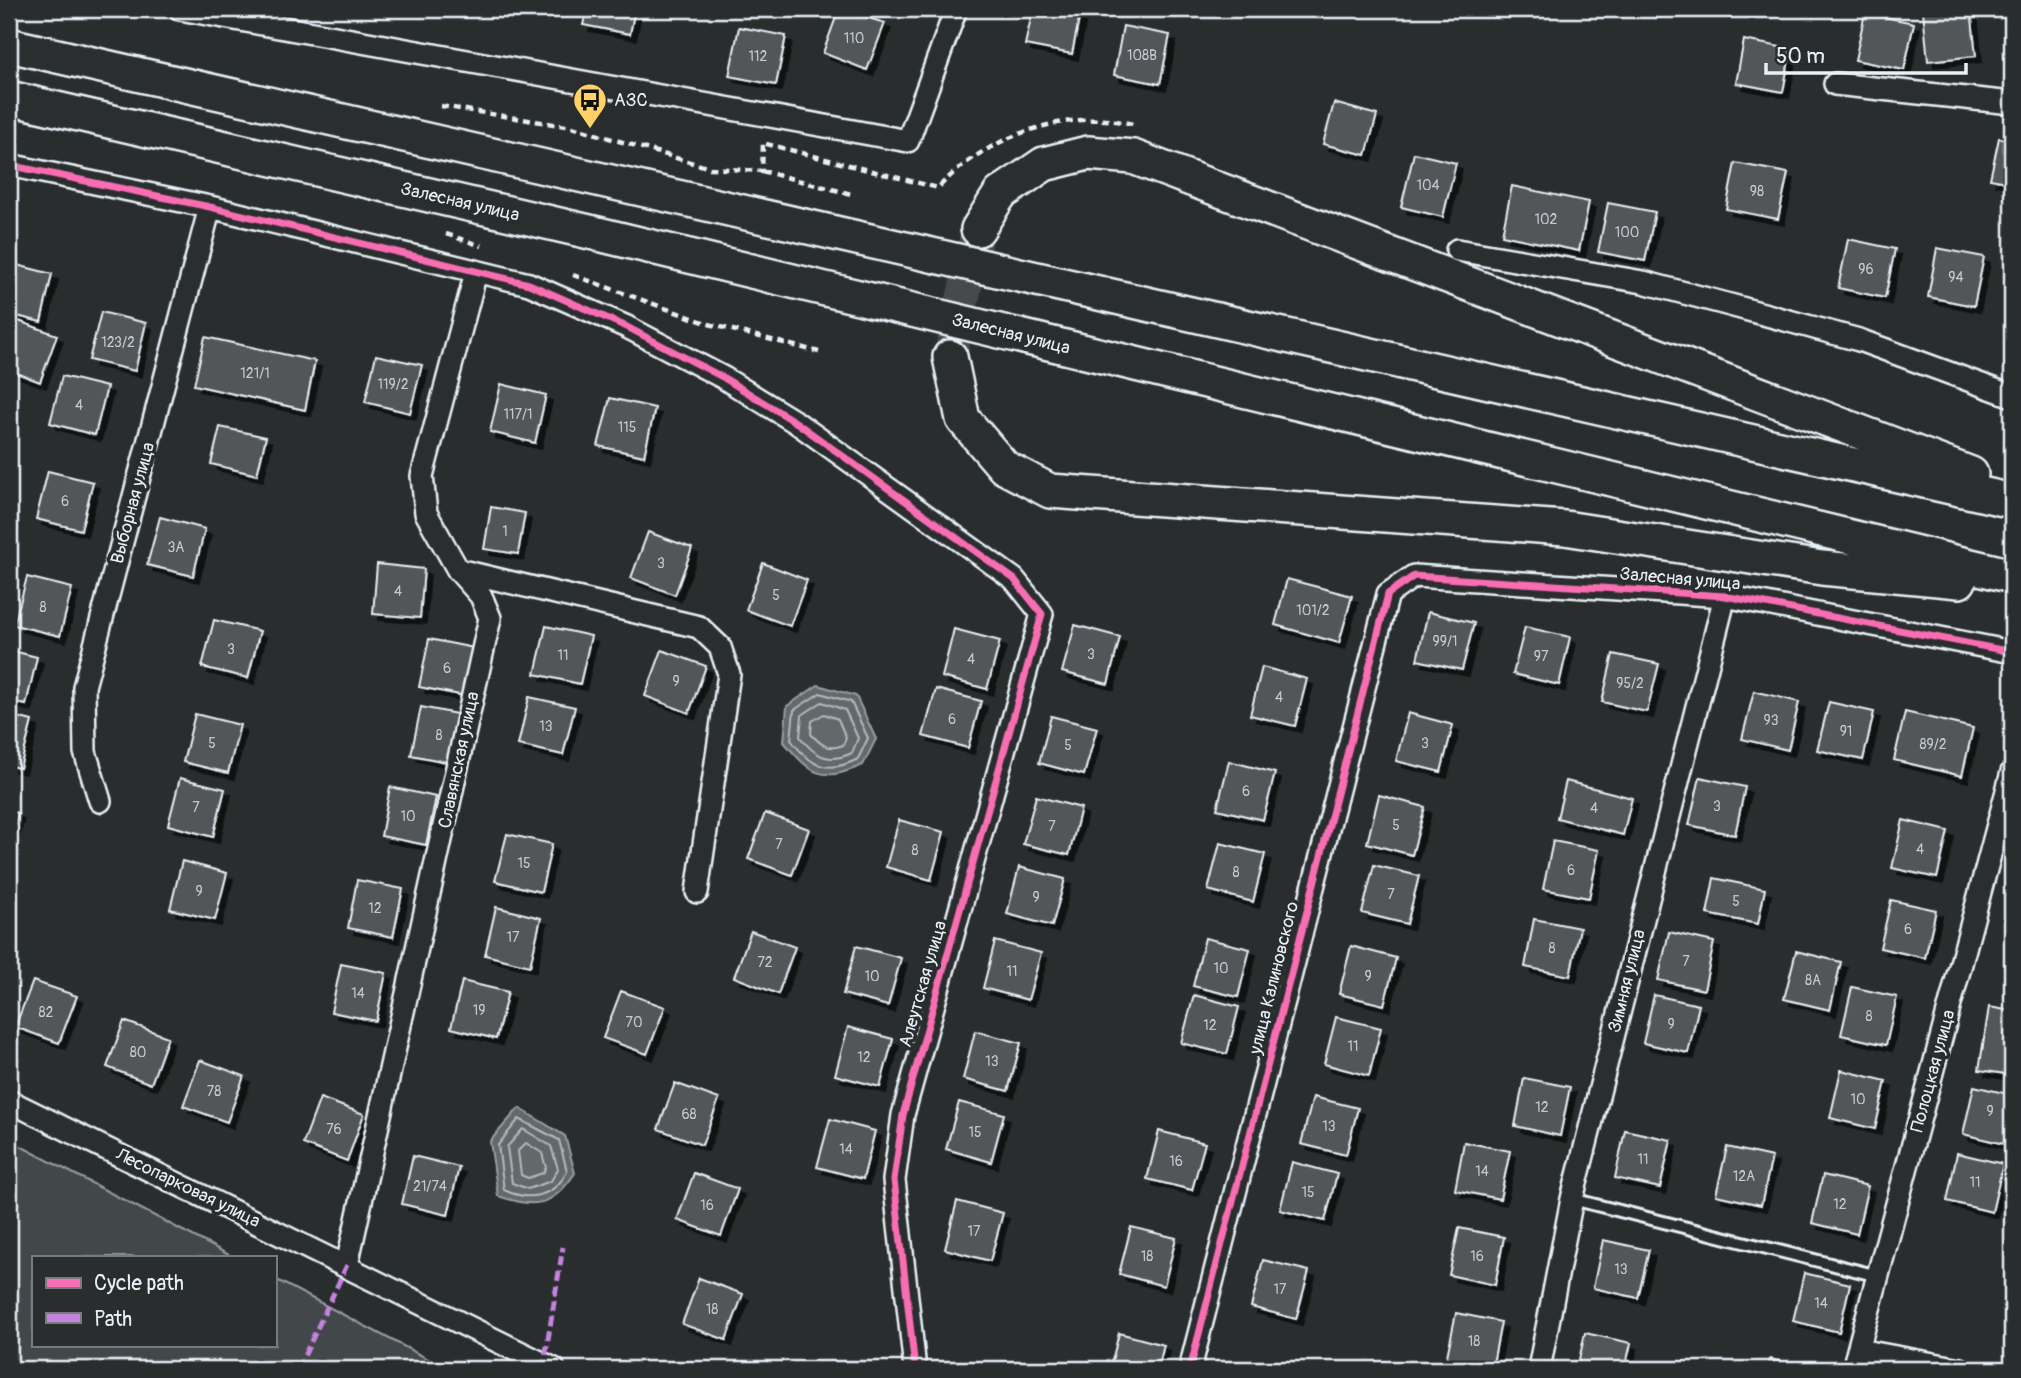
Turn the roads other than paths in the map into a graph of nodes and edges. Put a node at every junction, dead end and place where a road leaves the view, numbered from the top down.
1 (180, 9) edge
2 (956, 9) edge
3 (9, 45) edge
4 (1835, 84) dead end
5 (9, 98) edge
6 (2012, 103) edge
7 (9, 165) edge
8 (210, 207) junction
9 (978, 229) tunnel mouth
10 (1457, 250) dead end
11 (476, 272) junction
12 (950, 357) tunnel mouth
13 (2012, 396) edge
14 (2012, 490) edge
15 (2012, 501) edge
16 (458, 570) junction
17 (2012, 576) edge
18 (2012, 586) edge
19 (1388, 594) joint
20 (1725, 596) junction
21 (2012, 652) edge
22 (2012, 772) edge
23 (100, 801) dead end
24 (697, 892) dead end
25 (9, 1101) edge
26 (1572, 1199) junction
27 (347, 1265) junction
28 (1878, 1276) junction
29 (1856, 1360) edge
30 (554, 1369) edge
31 (915, 1369) edge
32 (1190, 1369) edge
33 (1539, 1369) edge
34 (1962, 1369) edge

1 - 2 street
3 - 15 main road
4 - 6 street
5 - 17 main road, Залесная улица
7 - 8 street
8 - 11 street
8 - 23 street, Выборная улица
9 - 14 main road
10 - 13 street
11 - 16 street, Славянская улица
11 - 31 street, Алеутская улица
12 - 18 main road
16 - 24 street
16 - 27 street, Славянская улица
19 - 20 street, Залесная улица
19 - 32 street, улица Калиновского
20 - 21 street, Залесная улица
20 - 26 street, Зимняя улица
22 - 28 street, Полоцкая улица
25 - 27 street, Лесопарковая улица
26 - 28 lane
26 - 33 street, Зимняя улица
27 - 30 street, Лесопарковая улица
28 - 29 street, Полоцкая улица
29 - 34 street

